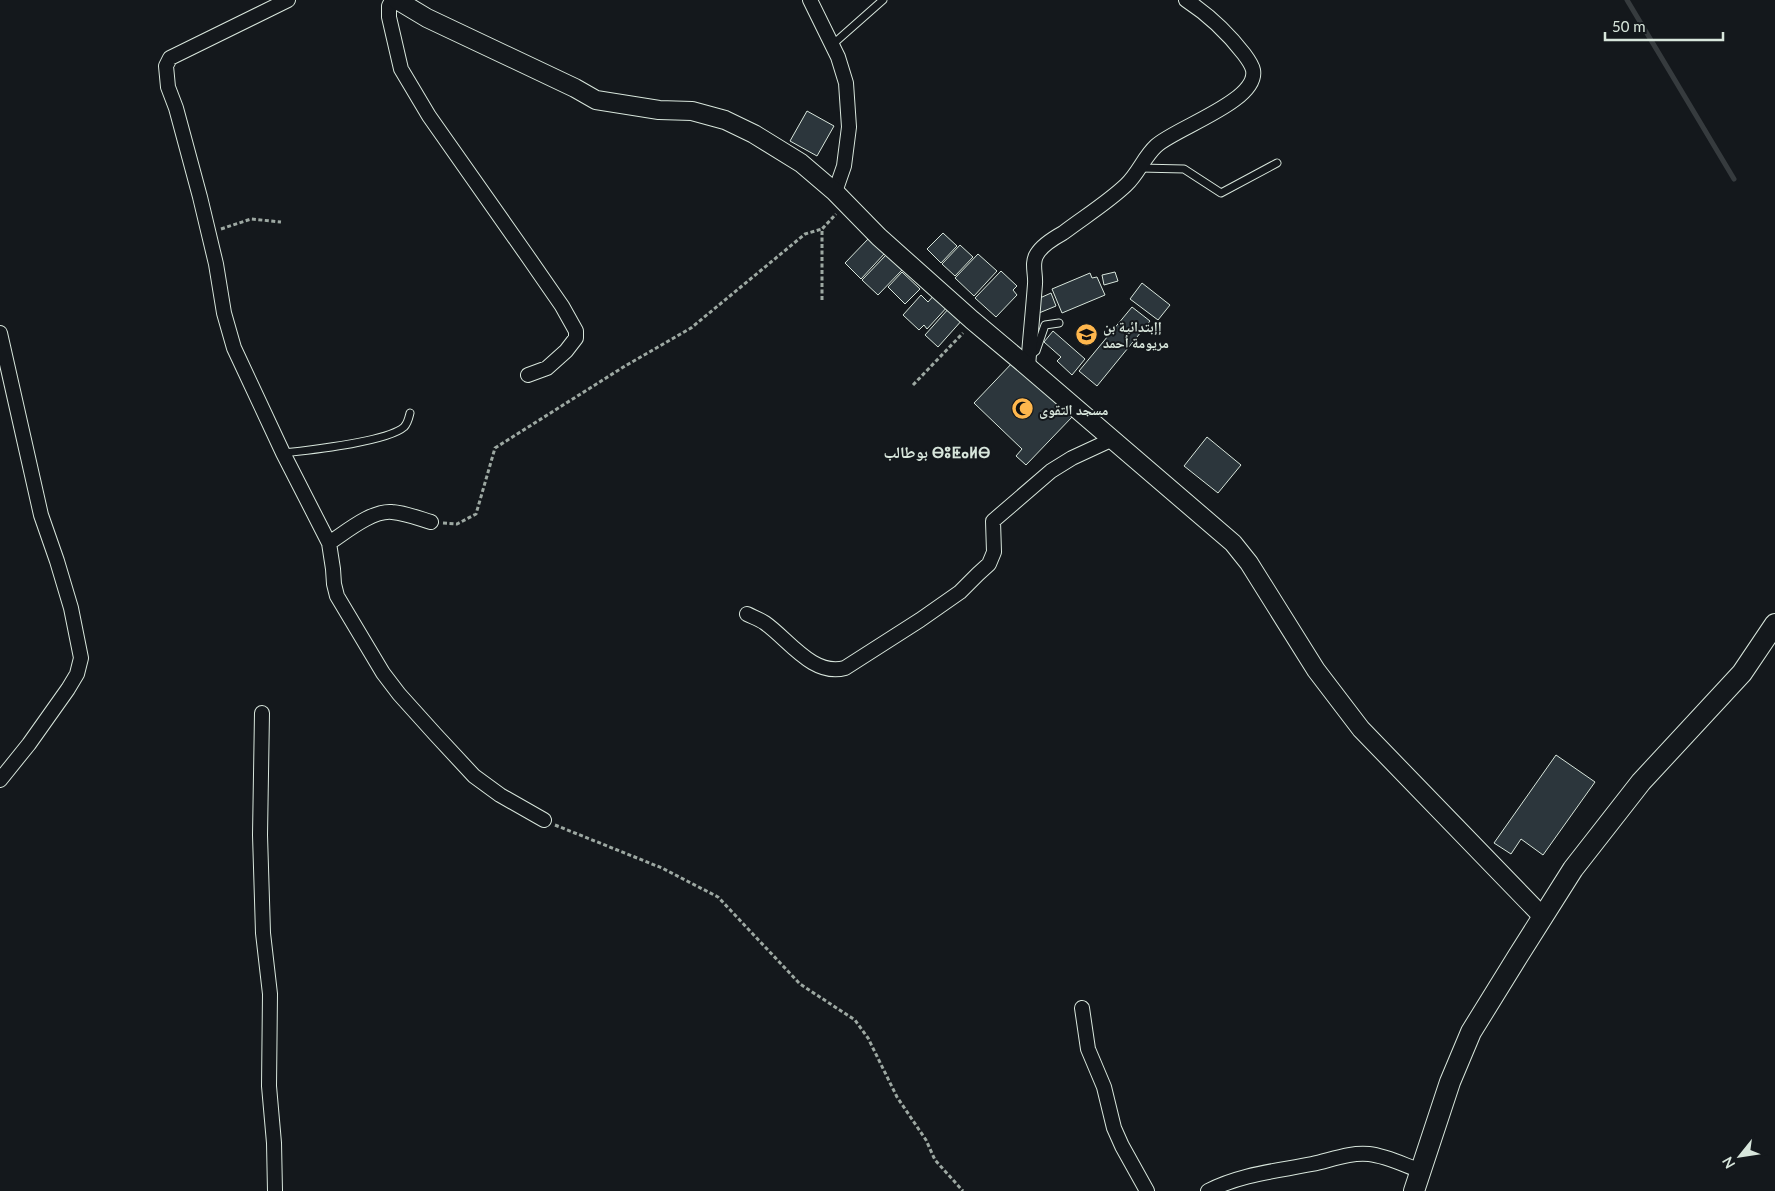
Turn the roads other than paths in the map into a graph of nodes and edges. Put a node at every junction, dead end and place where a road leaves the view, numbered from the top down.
1 (288, 0) edge
2 (392, 0) edge
3 (397, 0) edge
4 (810, 0) edge
5 (883, 0) edge
6 (1186, 0) edge
7 (832, 45) junction
8 (1277, 163) dead end
9 (1140, 168) junction
10 (840, 198) junction
11 (1058, 323) dead end
12 (0, 333) edge
13 (1028, 362) junction
14 (528, 375) dead end
15 (410, 413) dead end
16 (1112, 439) junction
17 (283, 454) junction
18 (431, 522) road end
19 (329, 543) junction
20 (747, 614) dead end
21 (1775, 624) edge
22 (262, 713) dead end
23 (0, 780) edge
24 (544, 820) road end
25 (1543, 917) junction
26 (1082, 1008) dead end
27 (1421, 1171) junction
28 (275, 1191) edge
29 (1147, 1191) edge
30 (1208, 1191) edge
31 (1414, 1191) edge

1 - 17 street
2 - 14 street
3 - 10 street
4 - 7 street
5 - 7 lane
6 - 9 street
7 - 10 street
8 - 9 lane
9 - 13 street
10 - 13 street
11 - 13 lane
12 - 23 street
13 - 16 street
15 - 17 lane
16 - 20 street
16 - 25 street
17 - 19 street
18 - 19 street
19 - 24 street
21 - 25 main road
22 - 28 street
25 - 27 main road
26 - 29 street
27 - 30 street
27 - 31 main road

